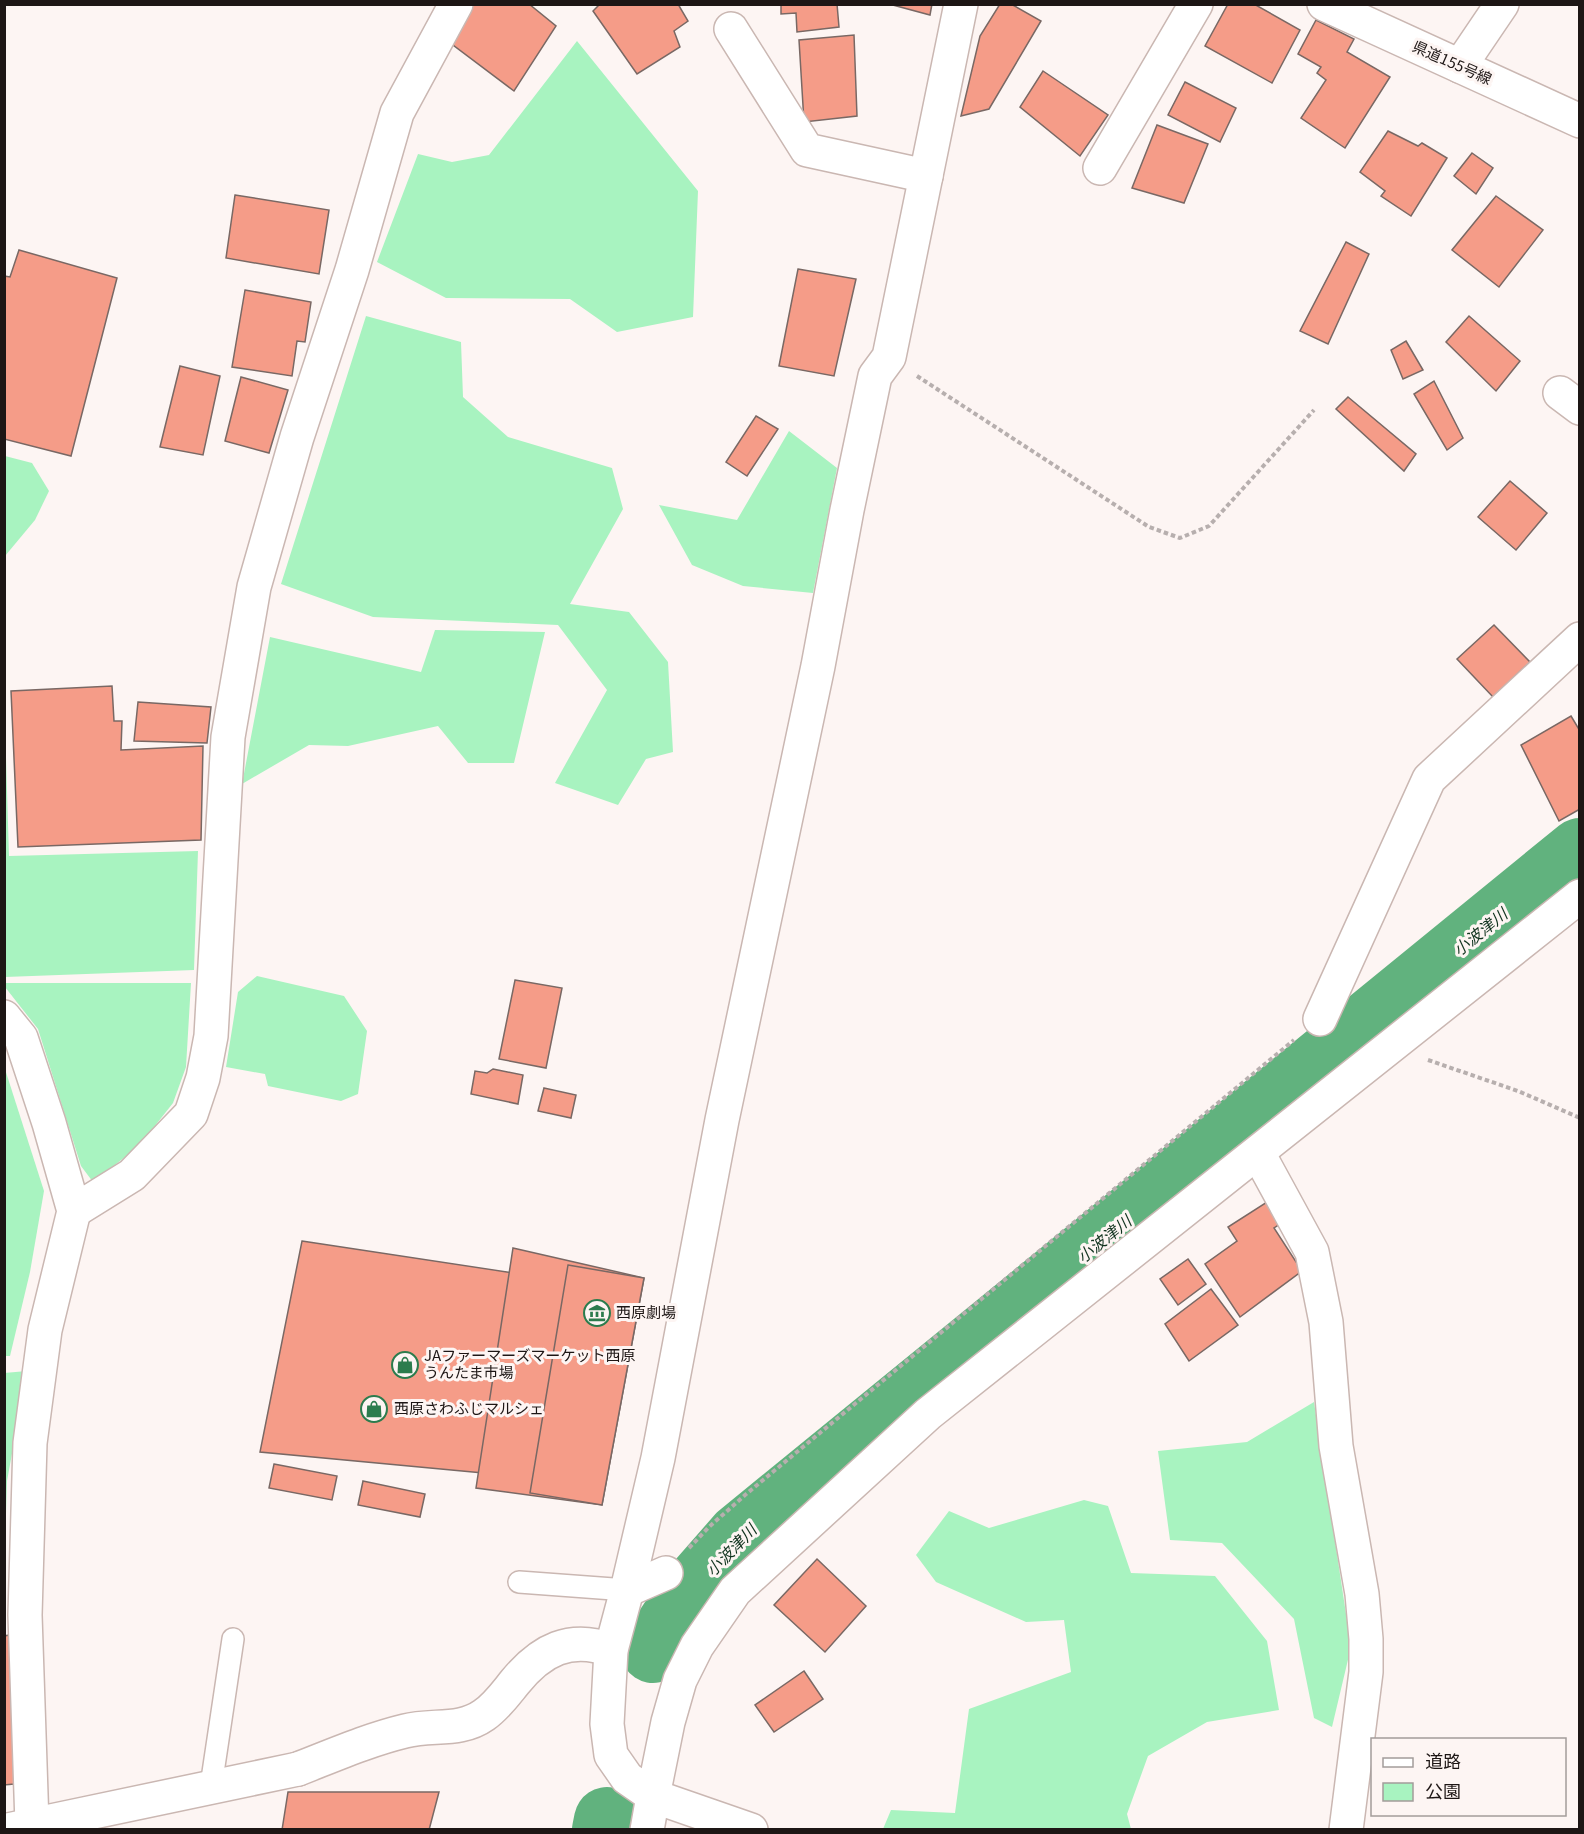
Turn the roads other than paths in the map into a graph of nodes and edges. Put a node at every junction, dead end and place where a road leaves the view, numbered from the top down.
1 (456, 4) edge
2 (961, 4) edge
3 (1196, 4) edge
4 (1324, 4) edge
5 (1502, 4) edge
6 (731, 29) dead end
7 (1460, 66) junction
8 (1580, 121) edge
9 (1100, 168) dead end
10 (926, 176) junction
11 (1580, 639) edge
12 (1580, 896) edge
13 (4, 1017) edge
14 (1320, 1019) road end
15 (1258, 1153) junction
16 (74, 1211) junction
17 (666, 1573) road end
18 (519, 1582) dead end
19 (627, 1590) junction
20 (233, 1639) dead end
21 (610, 1650) junction
22 (211, 1786) junction
23 (653, 1796) junction
24 (20, 1827) edge
25 (647, 1830) edge
26 (751, 1830) edge
27 (1346, 1830) edge

1 - 16 street
2 - 10 street
3 - 9 street
4 - 7 street, 県道155号線
5 - 7 street
6 - 10 street
7 - 8 street, 県道155号線
10 - 19 street
11 - 14 street
12 - 15 street
13 - 16 street
15 - 23 street
15 - 27 street
16 - 24 street
17 - 19 street
18 - 19 lane
19 - 21 street
20 - 22 lane
21 - 22 street
21 - 23 street
22 - 24 street
23 - 25 street
23 - 26 street

